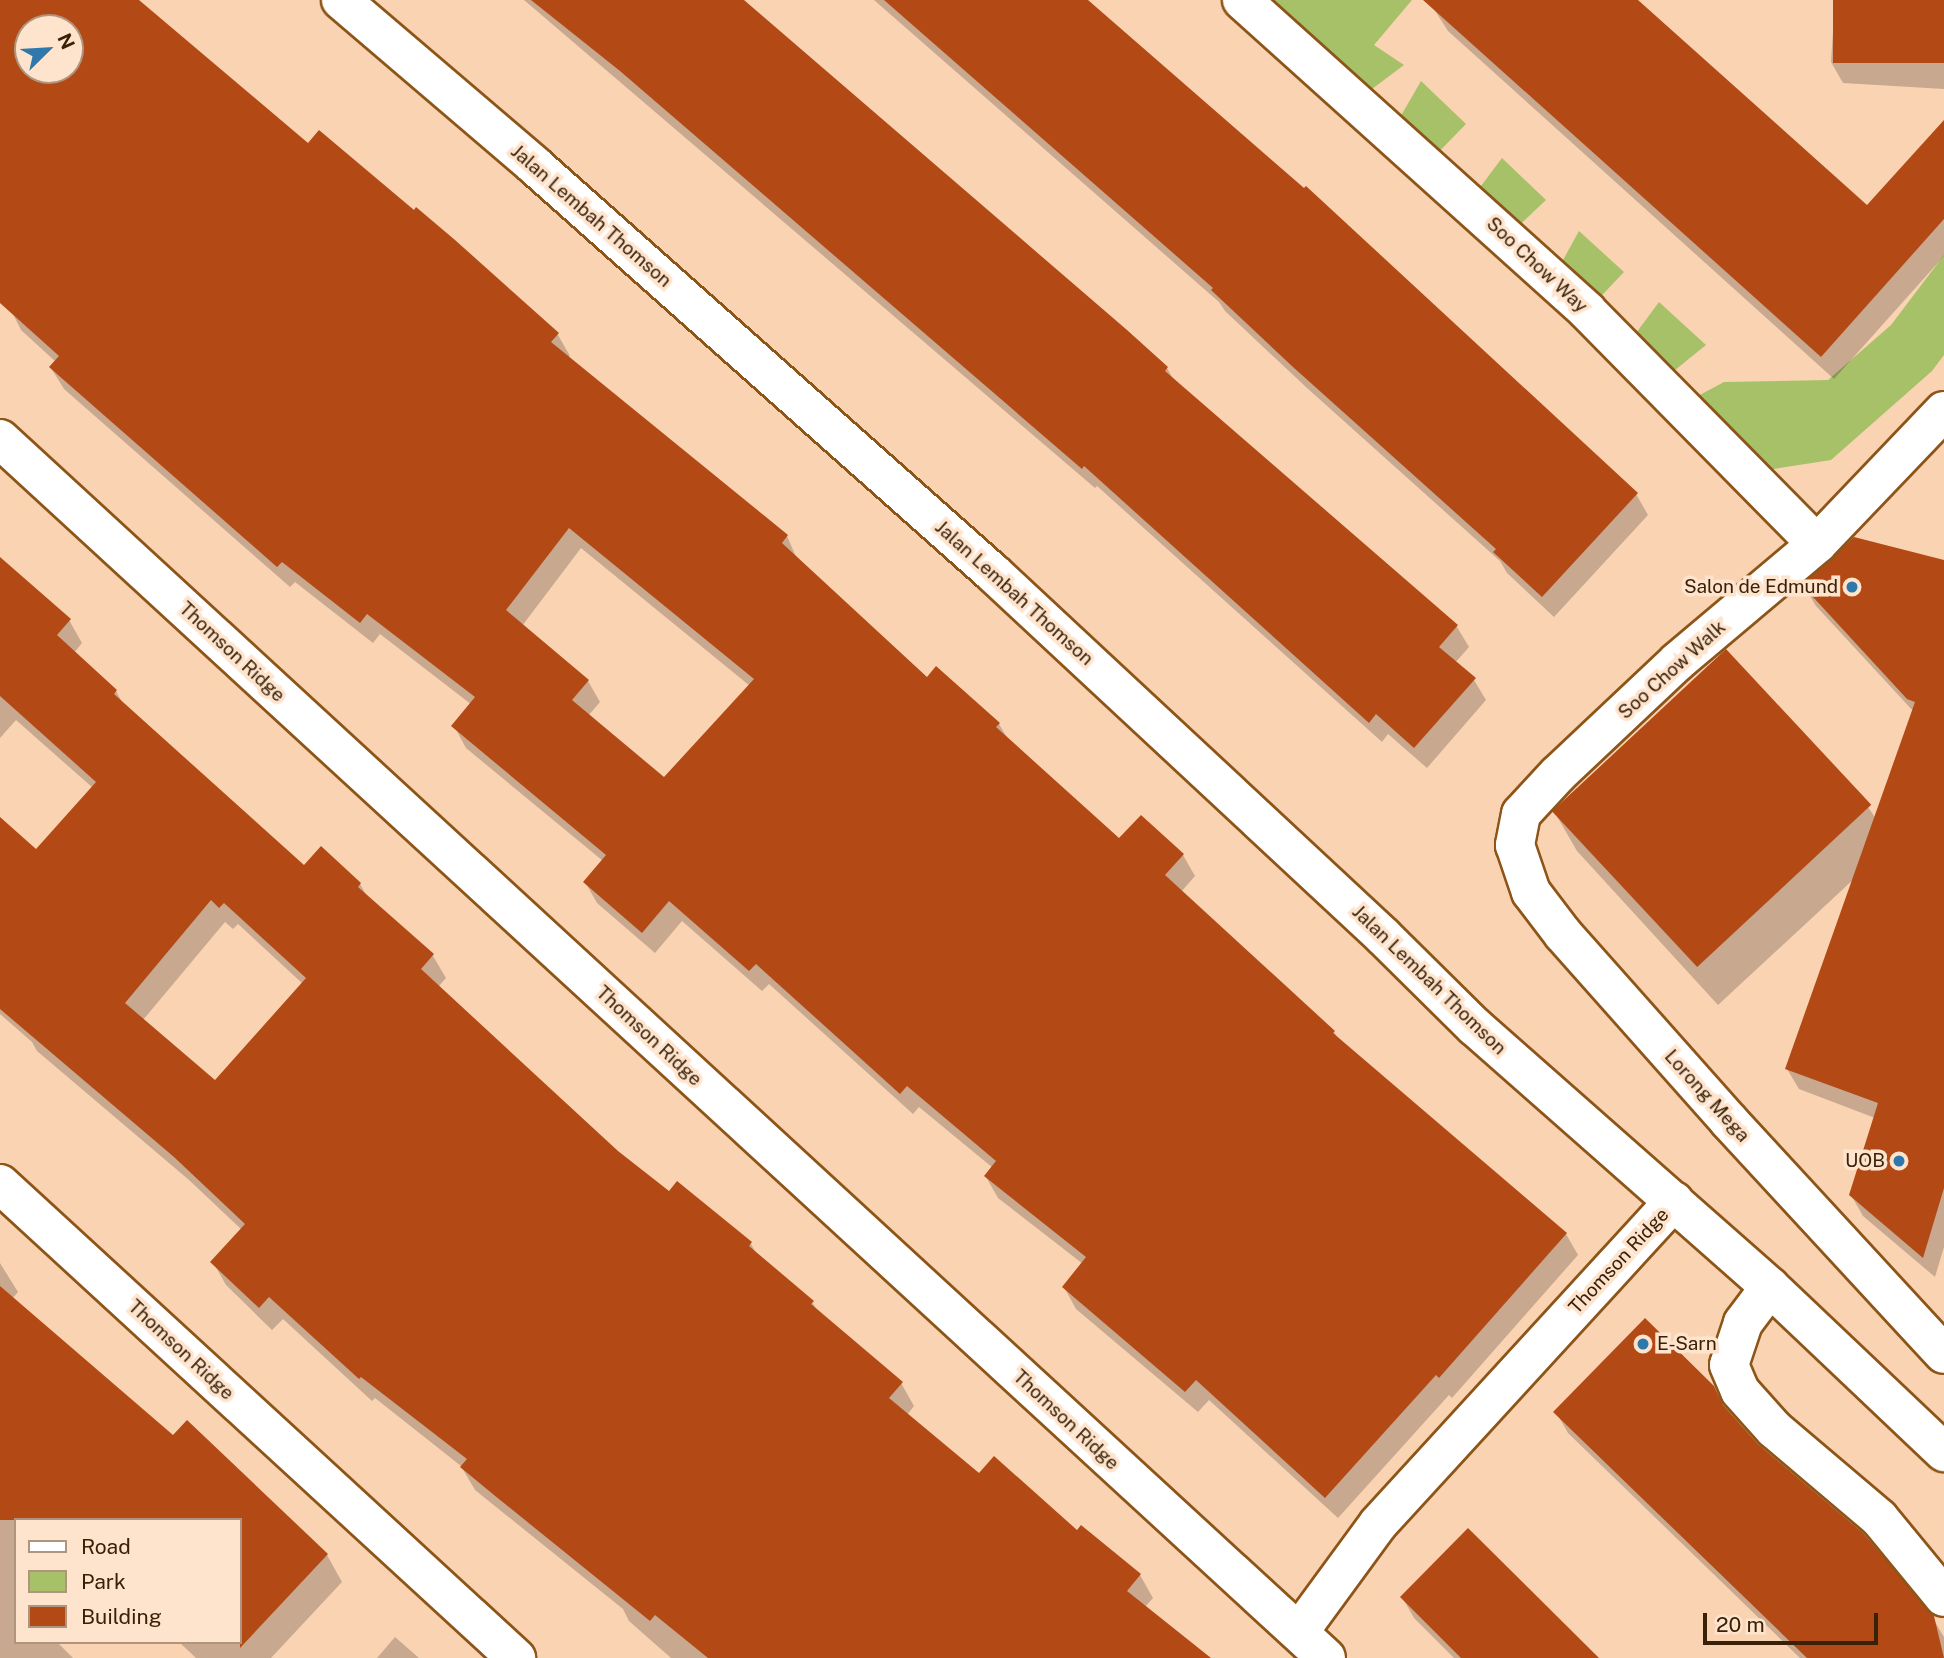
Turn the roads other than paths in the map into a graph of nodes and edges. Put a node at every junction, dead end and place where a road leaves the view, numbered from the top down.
1 (341, 0) edge
2 (1242, 0) edge
3 (1944, 411) edge
4 (0, 439) edge
5 (1818, 544) junction
6 (1521, 814) joint
7 (0, 1184) edge
8 (1674, 1201) junction
9 (1770, 1287) junction
10 (1944, 1354) edge
11 (1944, 1450) edge
12 (1944, 1597) edge
13 (1312, 1645) edge
14 (516, 1658) edge

1 - 8 street, Jalan Lembah Thomson
2 - 5 street, Soo Chow Way
3 - 5 street, Soo Chow Walk
4 - 13 street, Thomson Ridge
5 - 6 street, Soo Chow Walk
6 - 10 street, Lorong Mega
7 - 14 street, Thomson Ridge
8 - 9 street, Thomson Ridge
8 - 13 street, Thomson Ridge
9 - 11 street, Thomson Ridge
9 - 12 street

